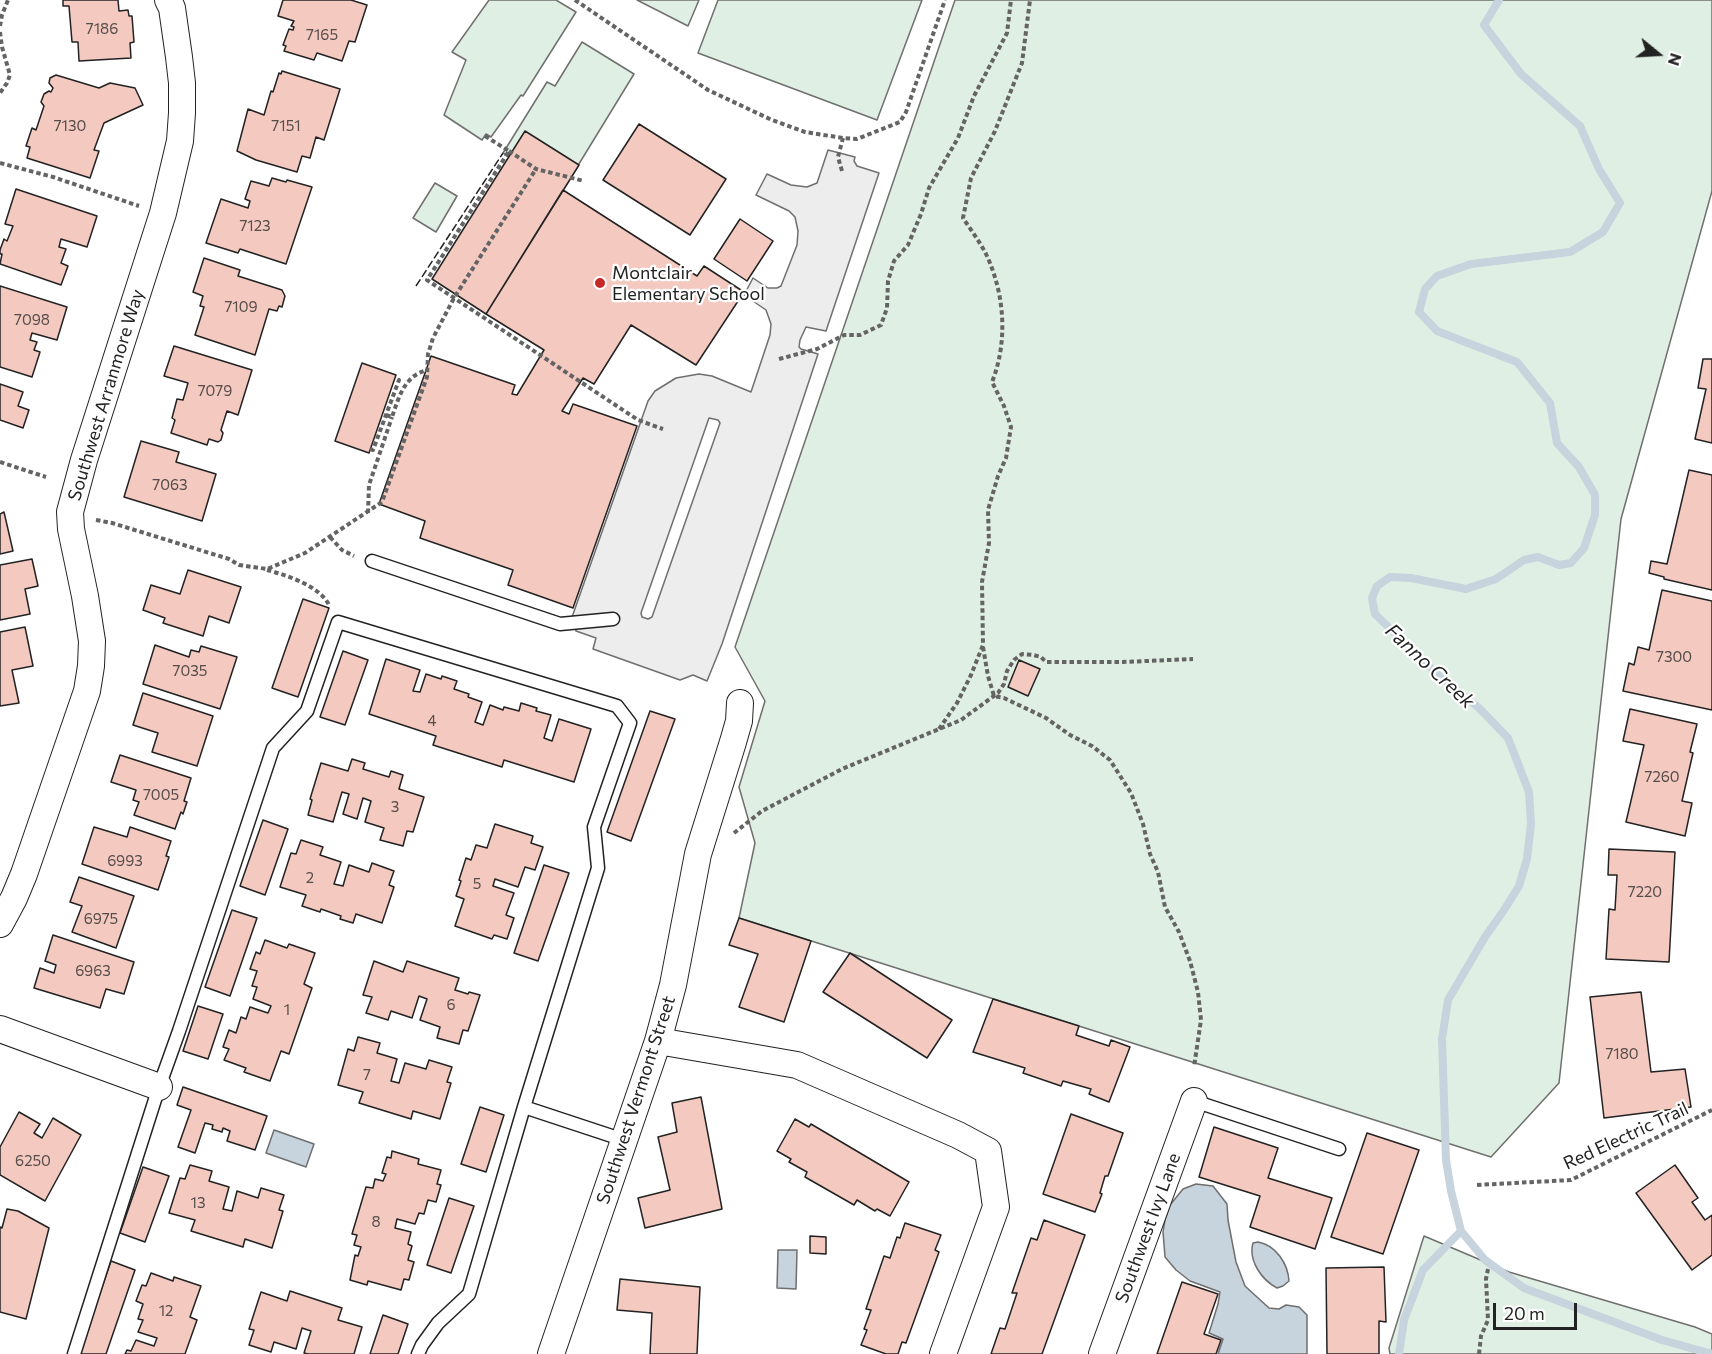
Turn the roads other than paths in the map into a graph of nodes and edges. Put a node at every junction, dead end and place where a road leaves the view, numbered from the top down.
1 (168, 0) edge
2 (372, 561) road end
3 (613, 619) dead end
4 (740, 703) dead end
5 (0, 924) edge
6 (0, 1029) edge
7 (658, 1041) junction
8 (159, 1087) junction
9 (1194, 1101) joint
10 (524, 1107) junction
11 (624, 1140) junction
12 (1339, 1149) dead end
13 (74, 1354) edge
14 (418, 1354) edge
15 (551, 1354) edge
16 (942, 1354) edge
17 (1102, 1354) edge

1 - 5 street, Southwest Arranmore Way
2 - 3 lane
4 - 7 street, Southwest Vermont Street
6 - 8 street
7 - 11 street, Southwest Vermont Street
7 - 16 street
8 - 10 lane
8 - 13 lane
9 - 12 lane
9 - 17 street, Southwest Ivy Lane
10 - 11 lane
10 - 14 lane
11 - 15 street, Southwest Vermont Street

